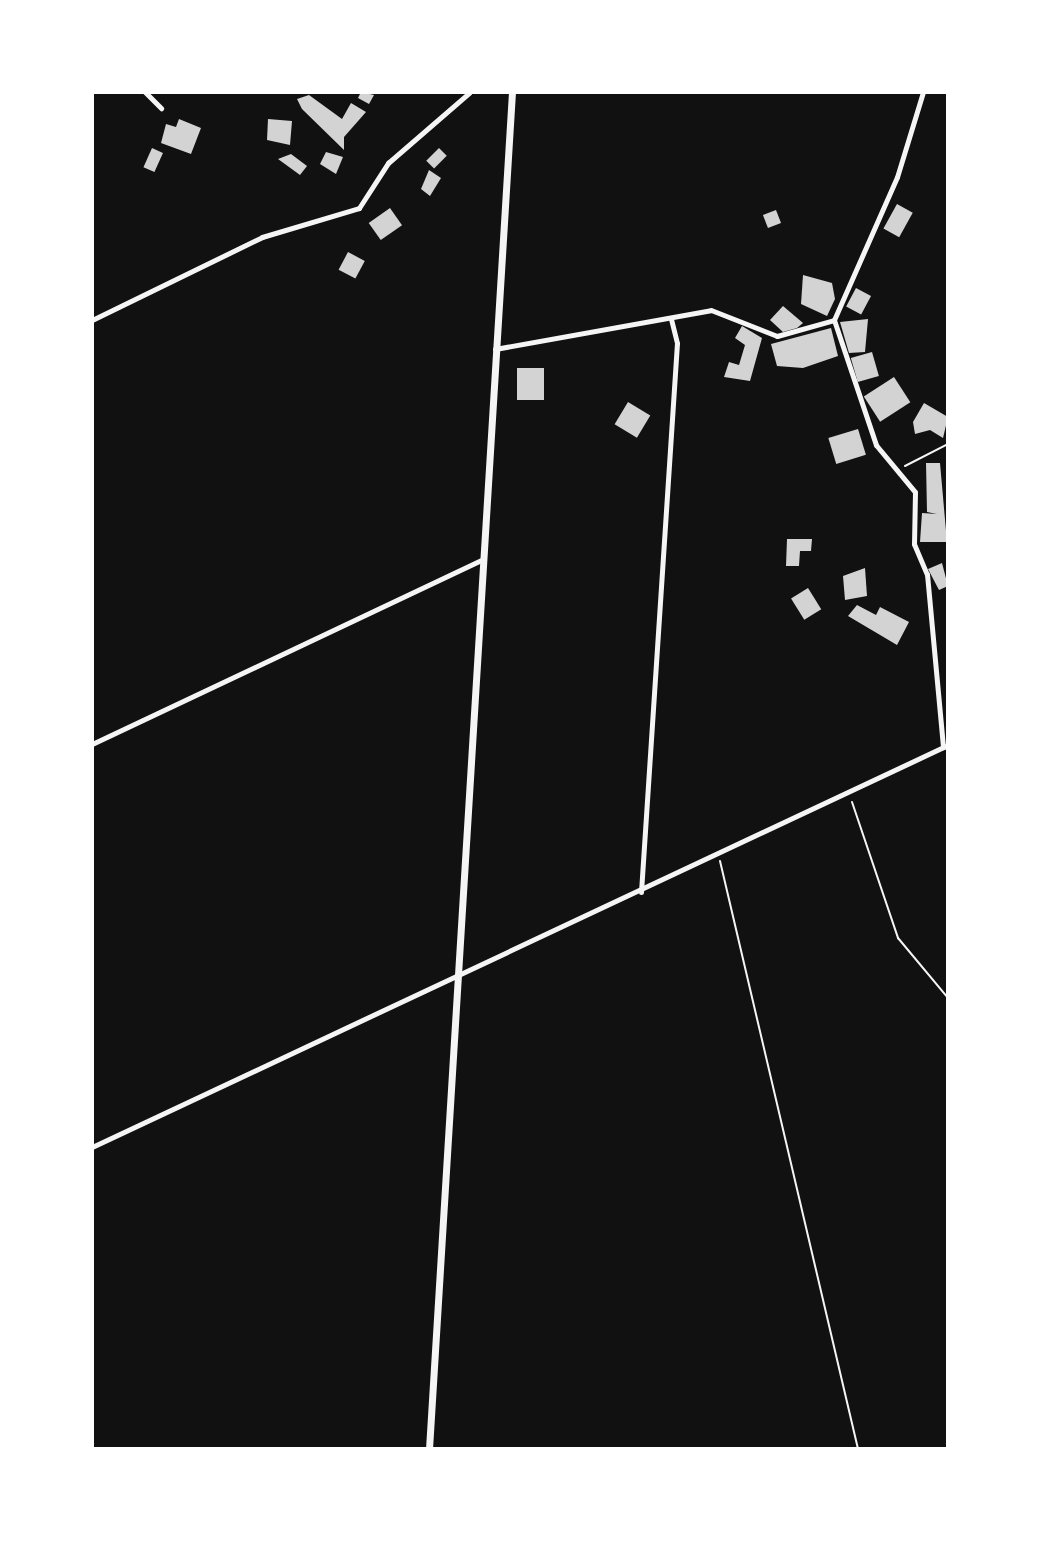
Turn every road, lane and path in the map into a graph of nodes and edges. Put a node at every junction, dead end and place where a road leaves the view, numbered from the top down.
1 (145, 92) edge
2 (470, 92) edge
3 (512, 92) edge
4 (923, 92) edge
5 (161, 108) dead end
6 (671, 319) junction
7 (92, 320) edge
8 (834, 320) junction
9 (494, 349) junction
10 (948, 444) edge
11 (897, 470) junction
12 (481, 560) junction
13 (92, 744) edge
14 (946, 746) edge
15 (849, 792) junction
16 (719, 856) junction
17 (641, 893) junction
18 (456, 981) junction
19 (948, 998) edge
20 (92, 1147) edge
21 (429, 1449) edge
22 (858, 1449) edge

1 - 5 street
2 - 7 street
3 - 9 street
4 - 8 street
6 - 8 street
6 - 9 street
6 - 17 street
8 - 11 street
9 - 12 street
10 - 11 path
11 - 14 street
12 - 13 street
12 - 18 street
14 - 15 street
15 - 16 street
15 - 19 path
16 - 17 street
16 - 22 path
17 - 18 street
18 - 20 street
18 - 21 street

